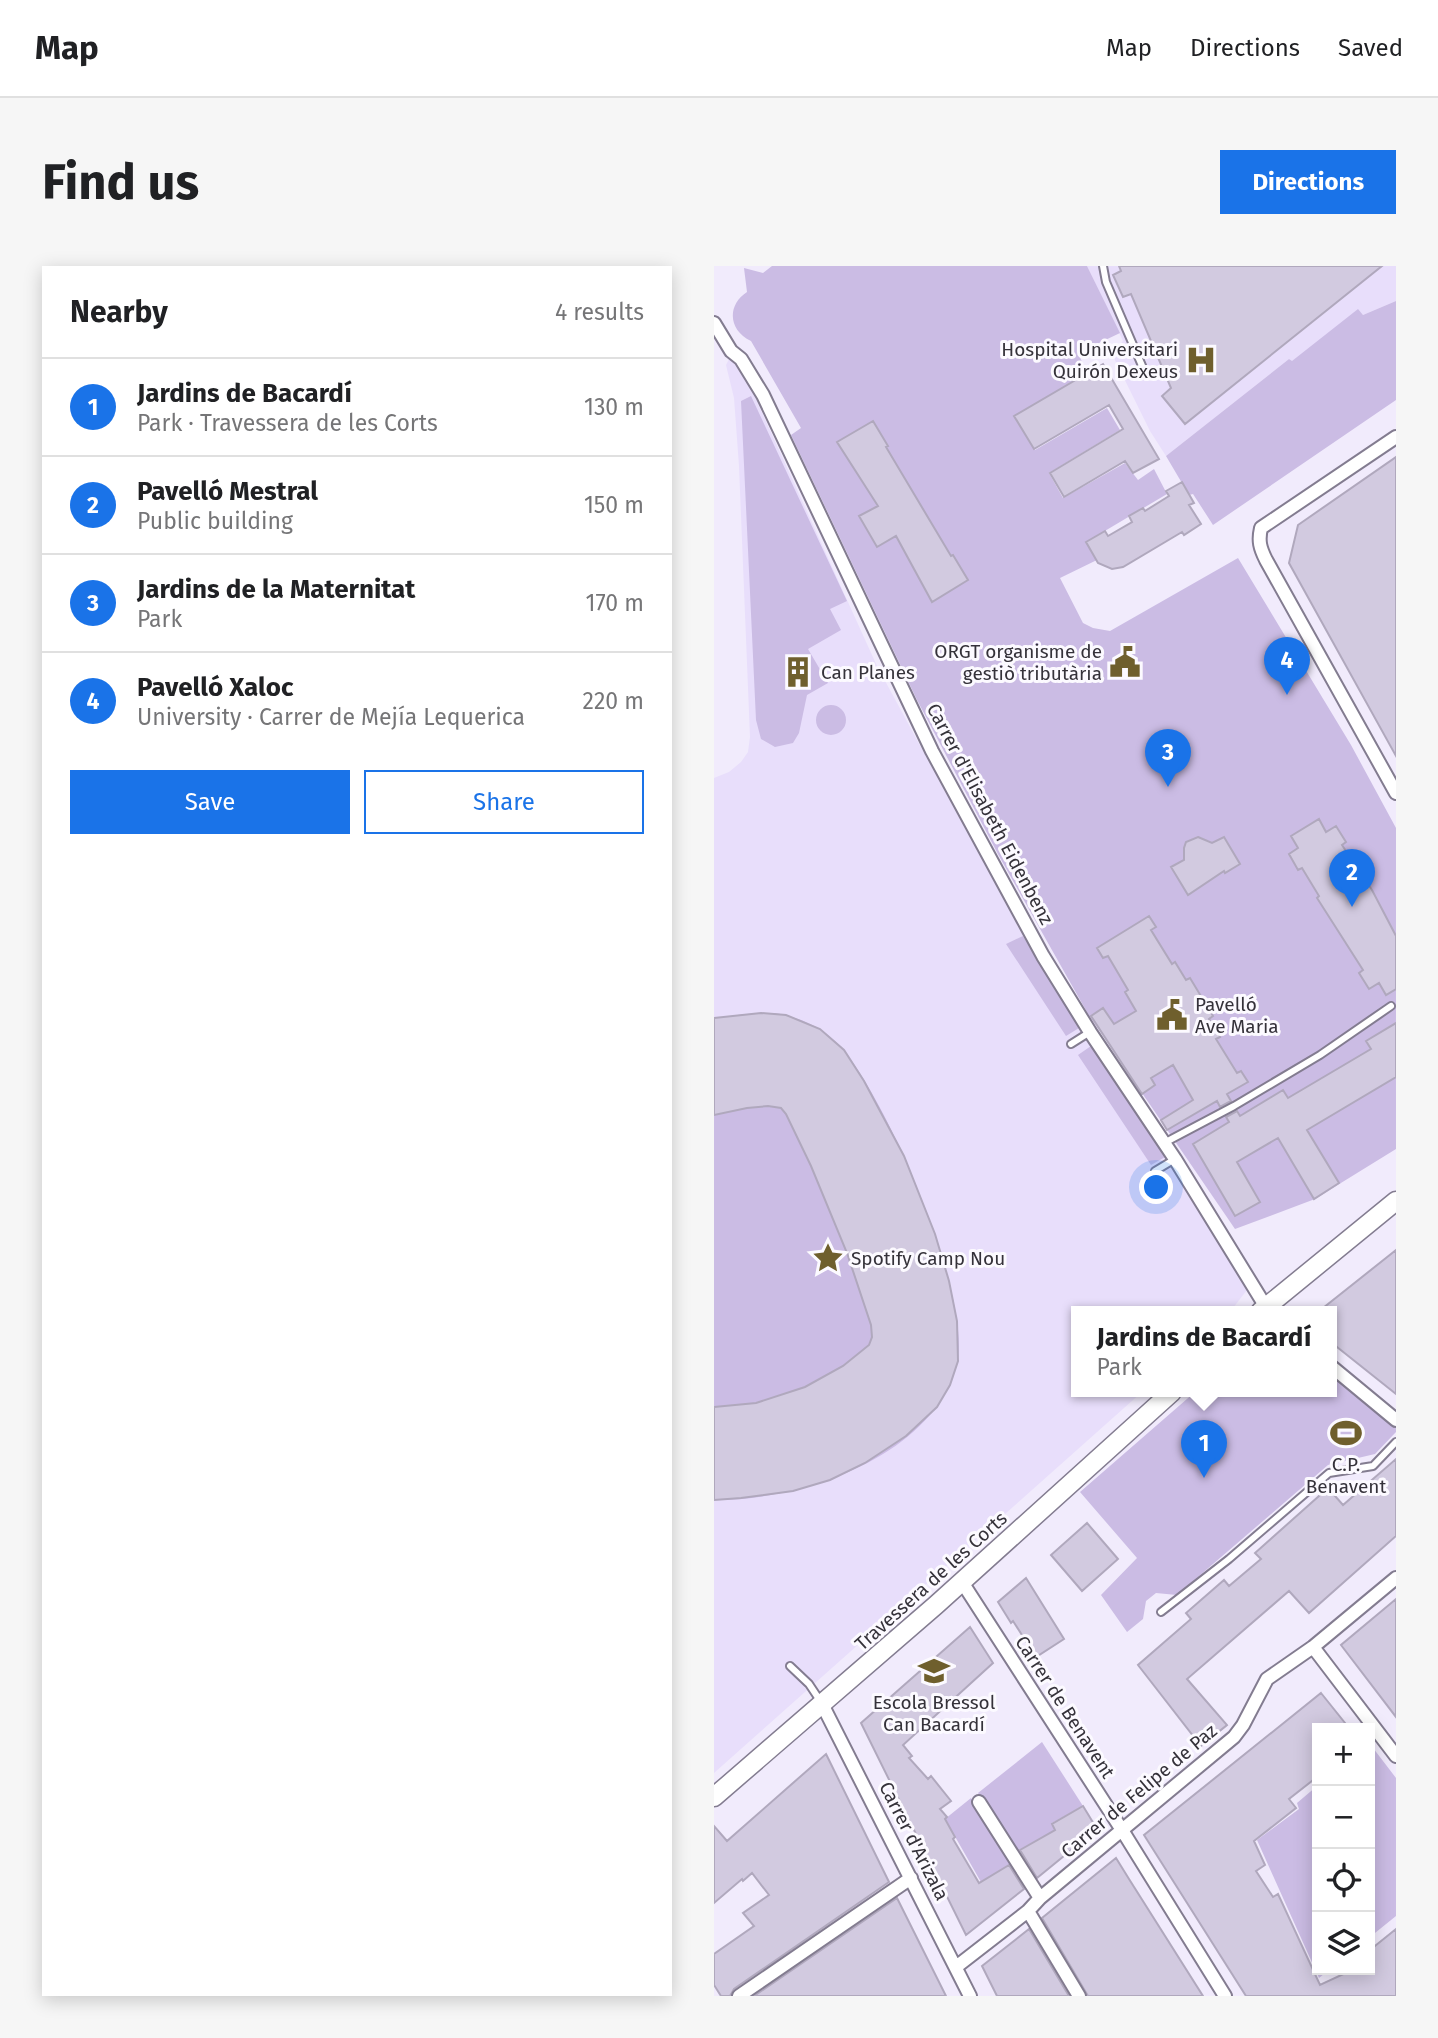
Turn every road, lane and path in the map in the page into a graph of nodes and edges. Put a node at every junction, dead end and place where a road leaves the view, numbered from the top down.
1 (1103, 266) edge
2 (714, 323) edge
3 (1146, 375) dead end
4 (1396, 437) edge
5 (1396, 793) edge
6 (1391, 1006) dead end
7 (1090, 1032) junction
8 (1071, 1044) dead end
9 (1164, 1143) junction
10 (1175, 1159) junction
11 (1155, 1171) dead end
12 (1396, 1201) edge
13 (1262, 1306) edge
14 (1269, 1306) edge
15 (1337, 1371) edge
16 (1166, 1397) edge
17 (1396, 1420) edge
18 (1396, 1442) edge
19 (1396, 1578) edge
20 (962, 1582) junction
21 (1161, 1612) dead end
22 (1313, 1647) junction
23 (790, 1666) dead end
24 (822, 1704) junction
25 (1396, 1756) edge
26 (714, 1797) edge
27 (979, 1802) dead end
28 (1122, 1829) junction
29 (911, 1878) junction
30 (1040, 1898) junction
31 (1028, 1911) junction
32 (956, 1967) junction
33 (739, 1996) edge
34 (970, 1996) edge
35 (1079, 1996) edge
36 (1225, 1996) edge

1 - 3 lane
2 - 7 street, Carrer d'Elisabeth Eidenbenz
4 - 5 street
6 - 9 lane
7 - 8 lane
7 - 9 street, Carrer d'Elisabeth Eidenbenz
9 - 10 street, Carrer d'Elisabeth Eidenbenz
10 - 11 lane
10 - 13 street, Carrer d'Elisabeth Eidenbenz
12 - 14 main road
15 - 17 street
16 - 20 main road, Travessera de les Corts
18 - 21 lane
19 - 22 street, Carrer de Felipe de Paz
20 - 24 main road, Travessera de les Corts
20 - 28 street, Carrer de Benavent
22 - 25 street
22 - 28 street, Carrer de Felipe de Paz
23 - 24 lane
24 - 26 main road, Travessera de les Corts
24 - 29 street, Carrer d'Arizala
27 - 30 street
28 - 30 street, Carrer de Felipe de Paz
28 - 36 street, Carrer de Benavent
29 - 32 street, Carrer d'Arizala
29 - 33 street
30 - 31 street, Carrer de Felipe de Paz
31 - 32 street, Carrer de Felipe de Paz
31 - 35 street
32 - 34 street, Carrer d'Arizala

